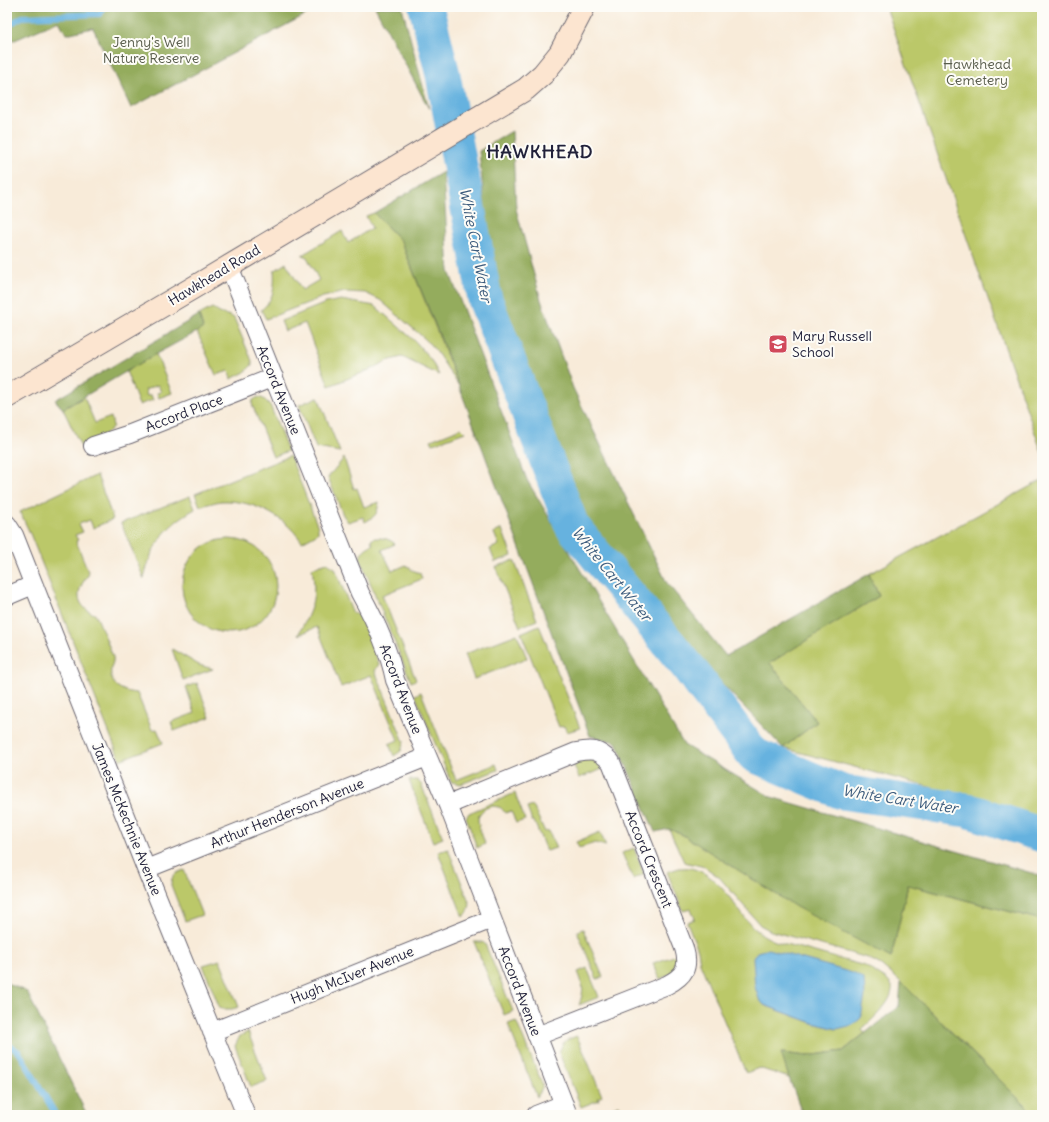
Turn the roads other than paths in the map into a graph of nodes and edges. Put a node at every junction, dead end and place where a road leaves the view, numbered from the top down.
1 (584, 7) edge
2 (229, 266) junction
3 (274, 377) junction
4 (7, 397) edge
5 (93, 446) dead end
6 (7, 524) edge
7 (34, 585) junction
8 (7, 596) edge
9 (427, 756) junction
10 (448, 805) junction
11 (146, 869) junction
12 (492, 919) junction
13 (212, 1032) junction
14 (537, 1036) junction
15 (566, 1109) edge
16 (246, 1115) edge
17 (536, 1115) edge

1 - 2 street, Hawkhead Road
2 - 3 street, Accord Avenue
2 - 4 street, Hawkhead Road
3 - 5 street, Accord Place
3 - 9 street, Accord Avenue
6 - 7 street, James McKechnie Avenue
7 - 8 street
7 - 11 street, James McKechnie Avenue
9 - 10 street, Accord Avenue
9 - 11 street, Arthur Henderson Avenue
10 - 12 street, Accord Avenue
10 - 14 street, Accord Crescent
11 - 13 street, James McKechnie Avenue
12 - 13 street, Hugh McIver Avenue
12 - 14 street, Accord Avenue
13 - 16 street, James McKechnie Avenue
14 - 15 street, Accord Avenue
15 - 17 street

